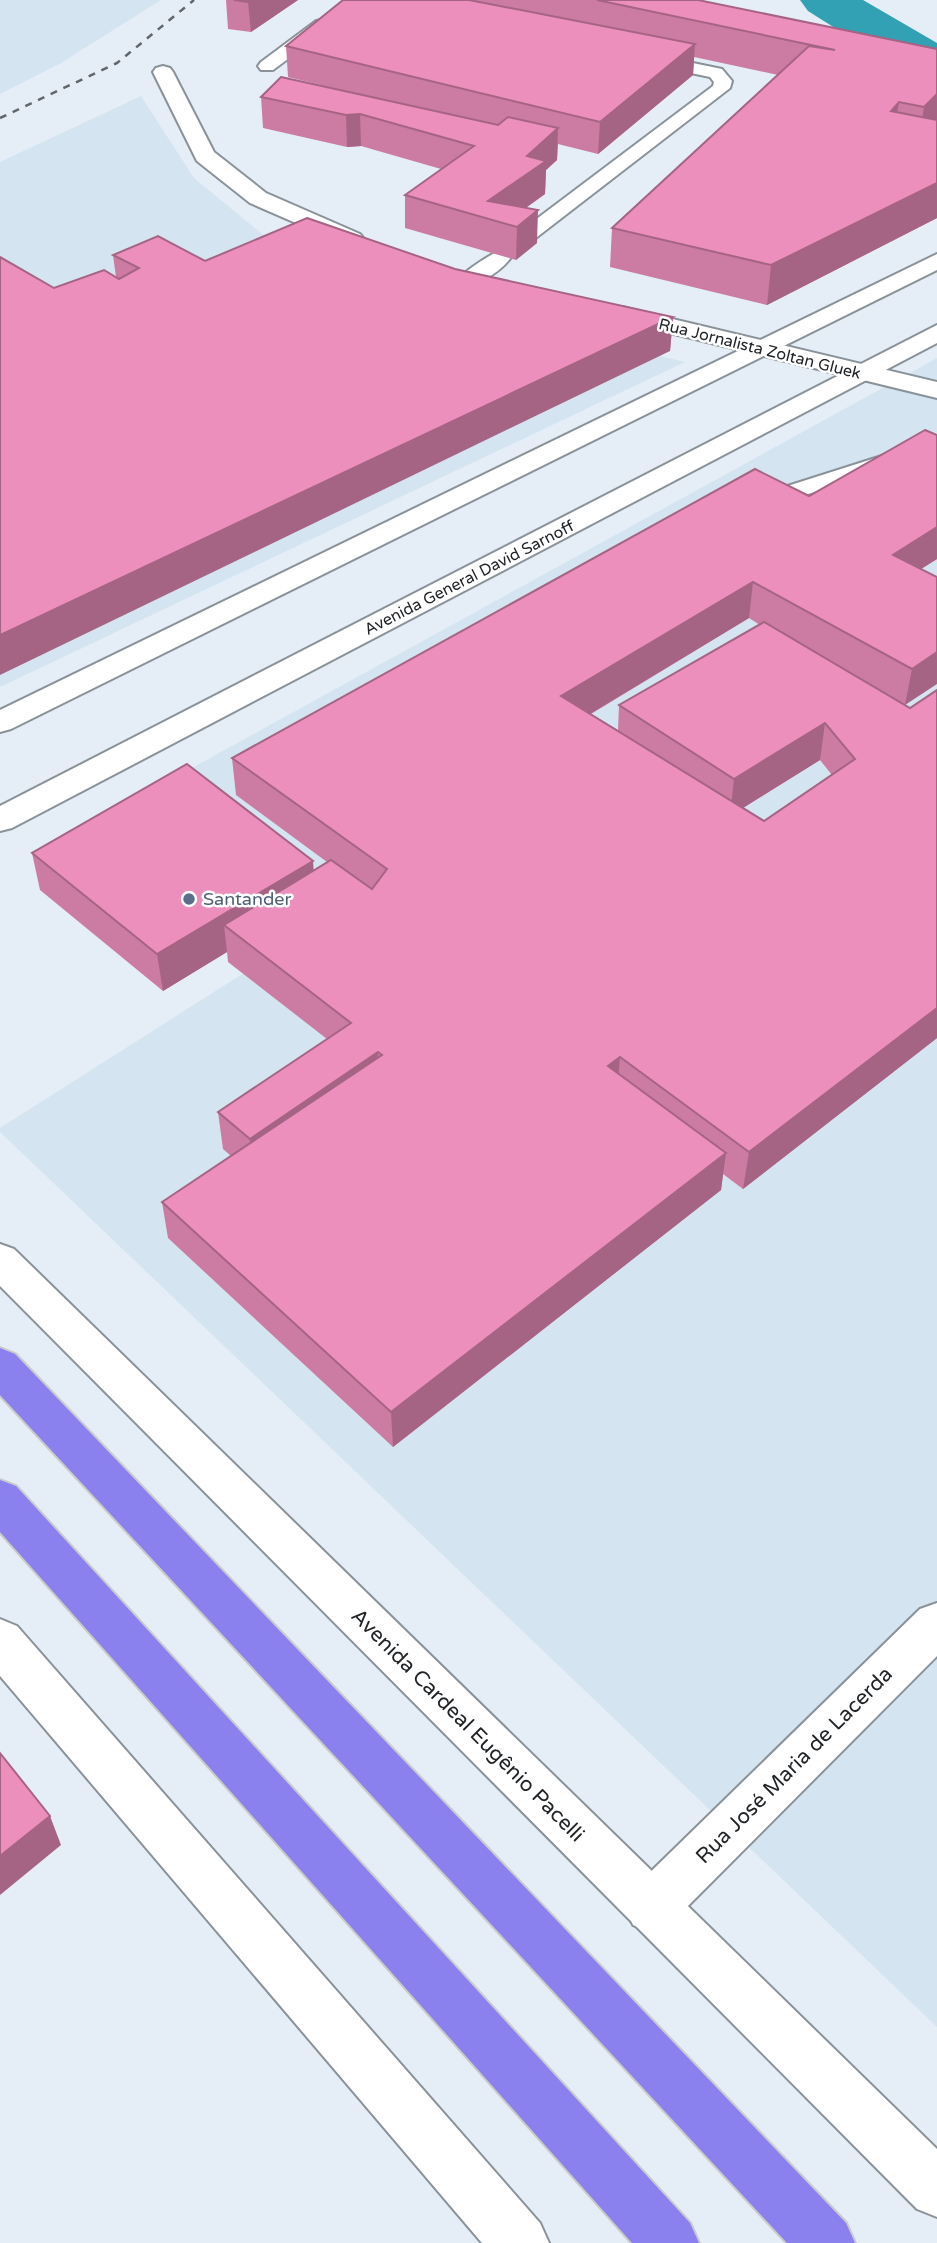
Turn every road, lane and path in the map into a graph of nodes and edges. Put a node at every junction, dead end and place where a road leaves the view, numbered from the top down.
1 (338, 14) edge
2 (636, 56) edge
3 (267, 66) dead end
4 (163, 72) dead end
5 (521, 240) edge
6 (373, 246) edge
7 (502, 256) edge
8 (937, 261) edge
9 (447, 269) edge
10 (471, 277) junction
11 (498, 284) edge
12 (604, 309) edge
13 (937, 333) edge
14 (762, 348) junction
15 (863, 373) junction
16 (937, 390) edge
17 (937, 460) edge
18 (783, 495) edge
19 (0, 722) edge
20 (0, 820) edge
21 (0, 1260) edge
22 (0, 1366) edge
23 (0, 1500) edge
24 (937, 1624) edge
25 (0, 1641) edge
26 (651, 1907) junction
27 (937, 2189) edge
28 (520, 2243) edge
29 (670, 2243) edge
30 (826, 2243) edge

1 - 3 lane
2 - 5 lane
4 - 6 main road
7 - 10 lane
8 - 14 main road
9 - 10 main road
10 - 11 main road
12 - 14 main road, Rua Jornalista Zoltan Gluek
13 - 15 main road, Avenida General David Sarnoff
14 - 15 main road, Rua Jornalista Zoltan Gluek
14 - 19 main road
15 - 16 main road, Rua Jornalista Zoltan Gluek
15 - 20 main road, Avenida General David Sarnoff
17 - 18 lane
21 - 26 main road, Avenida Cardeal Eugênio Pacelli
22 - 30 highway
23 - 29 highway
24 - 26 main road, Rua José Maria de Lacerda
25 - 28 main road
26 - 27 main road, Avenida Cardeal Eugênio Pacelli

